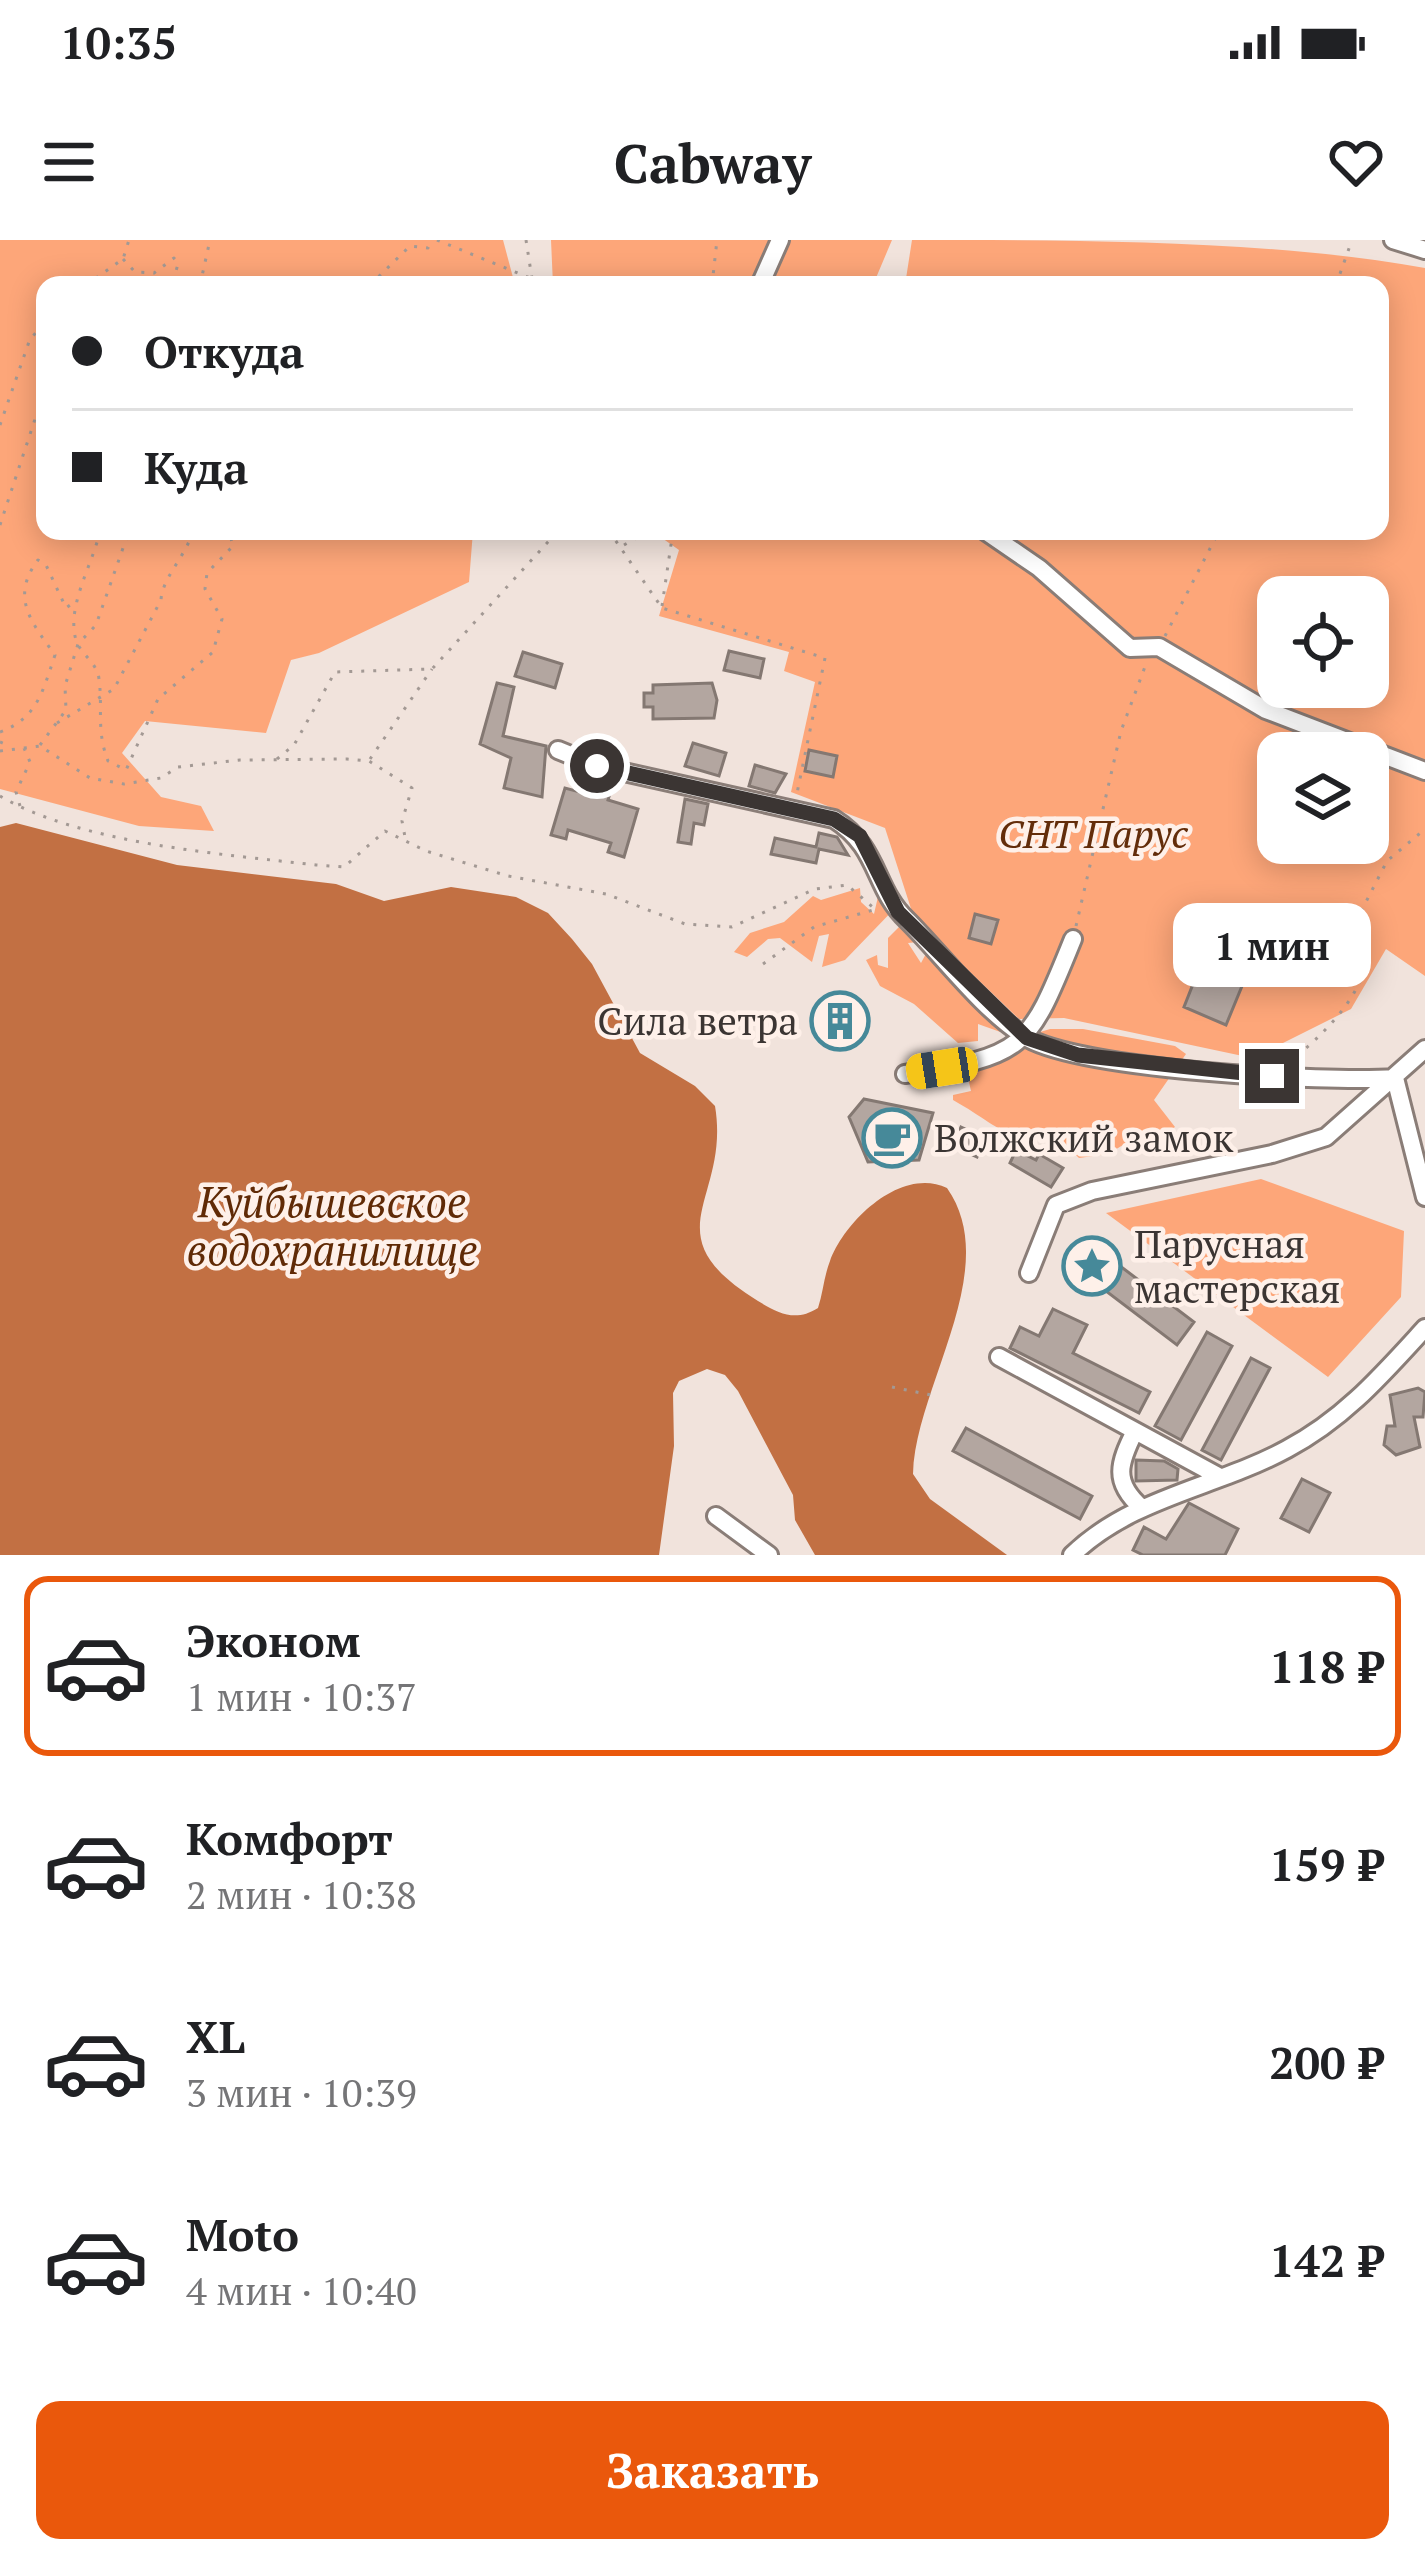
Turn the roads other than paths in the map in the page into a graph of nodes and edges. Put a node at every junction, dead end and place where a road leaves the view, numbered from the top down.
1 (780, 240) edge
2 (1393, 240) edge
3 (1425, 250) edge
4 (764, 276) edge
5 (998, 540) edge
6 (558, 750) dead end
7 (1425, 771) edge
8 (875, 909) road end
9 (898, 912) junction
10 (1073, 939) road end
11 (1027, 1038) junction
12 (1425, 1048) edge
13 (904, 1074) dead end
14 (1395, 1078) junction
15 (1425, 1197) edge
16 (1029, 1273) dead end
17 (1425, 1328) edge
18 (999, 1358) dead end
19 (1135, 1431) junction
20 (1220, 1477) junction
21 (1142, 1508) junction
22 (716, 1516) dead end
23 (769, 1555) edge
24 (1072, 1555) edge

1 - 4 street
2 - 3 street
5 - 7 street
6 - 9 street
8 - 9 street
9 - 11 street
10 - 11 street
11 - 13 street
11 - 14 street
12 - 14 street
14 - 15 street
14 - 16 street
17 - 20 street
18 - 19 street
19 - 20 street
19 - 21 street
20 - 21 street
21 - 24 street
22 - 23 street

